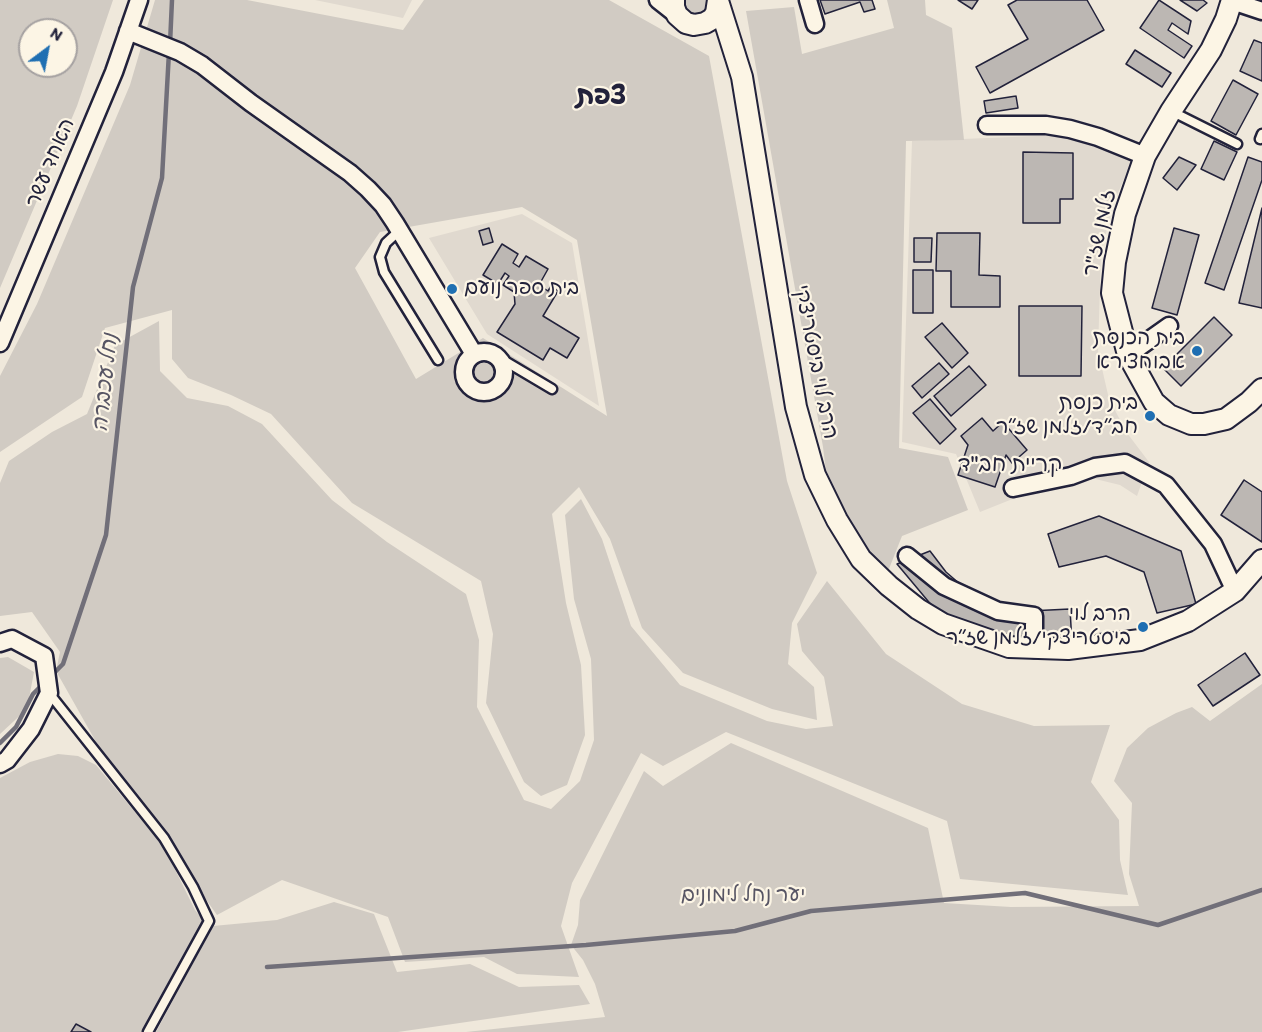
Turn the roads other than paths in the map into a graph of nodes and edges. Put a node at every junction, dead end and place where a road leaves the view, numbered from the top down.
1 (139, 0) edge
2 (658, 0) edge
3 (808, 0) edge
4 (1232, 0) edge
5 (718, 2) edge
6 (1262, 11) edge
7 (680, 13) edge
8 (815, 24) dead end
9 (128, 31) junction
10 (739, 70) junction
11 (1171, 111) junction
12 (987, 125) dead end
13 (1237, 144) dead end
14 (1145, 156) junction
15 (400, 230) junction
16 (1169, 326) dead end
17 (0, 343) edge
18 (474, 354) junction
19 (493, 354) junction
20 (1128, 355) junction
21 (438, 360) dead end
22 (552, 389) dead end
23 (1262, 389) edge
24 (1013, 488) dead end
25 (907, 556) dead end
26 (1262, 560) edge
27 (1235, 591) junction
28 (0, 643) edge
29 (1034, 649) junction
30 (48, 687) junction
31 (0, 764) edge
32 (148, 1032) edge

1 - 9 street, האחד עשר
2 - 7 street
3 - 8 street
4 - 6 street
4 - 11 street, זלמן שז"ר
5 - 7 street
5 - 10 street, הרב לוי ביסטריצקי
7 - 10 street, הרב לוי ביסטריצקי
9 - 15 street
9 - 17 street, האחד עשר
10 - 29 street, הרב לוי ביסטריצקי
11 - 13 lane
11 - 14 street, זלמן שז"ר
12 - 14 street
14 - 20 street, זלמן שז"ר
15 - 18 street
15 - 21 lane
16 - 20 street
18 - 19 street
18 - 19 street
19 - 22 lane
20 - 23 street, זלמן שז"ר
24 - 27 street
25 - 29 street
26 - 27 street, הרב לוי ביסטריצקי
27 - 29 street, הרב לוי ביסטריצקי
28 - 30 street
30 - 31 street
30 - 32 lane

